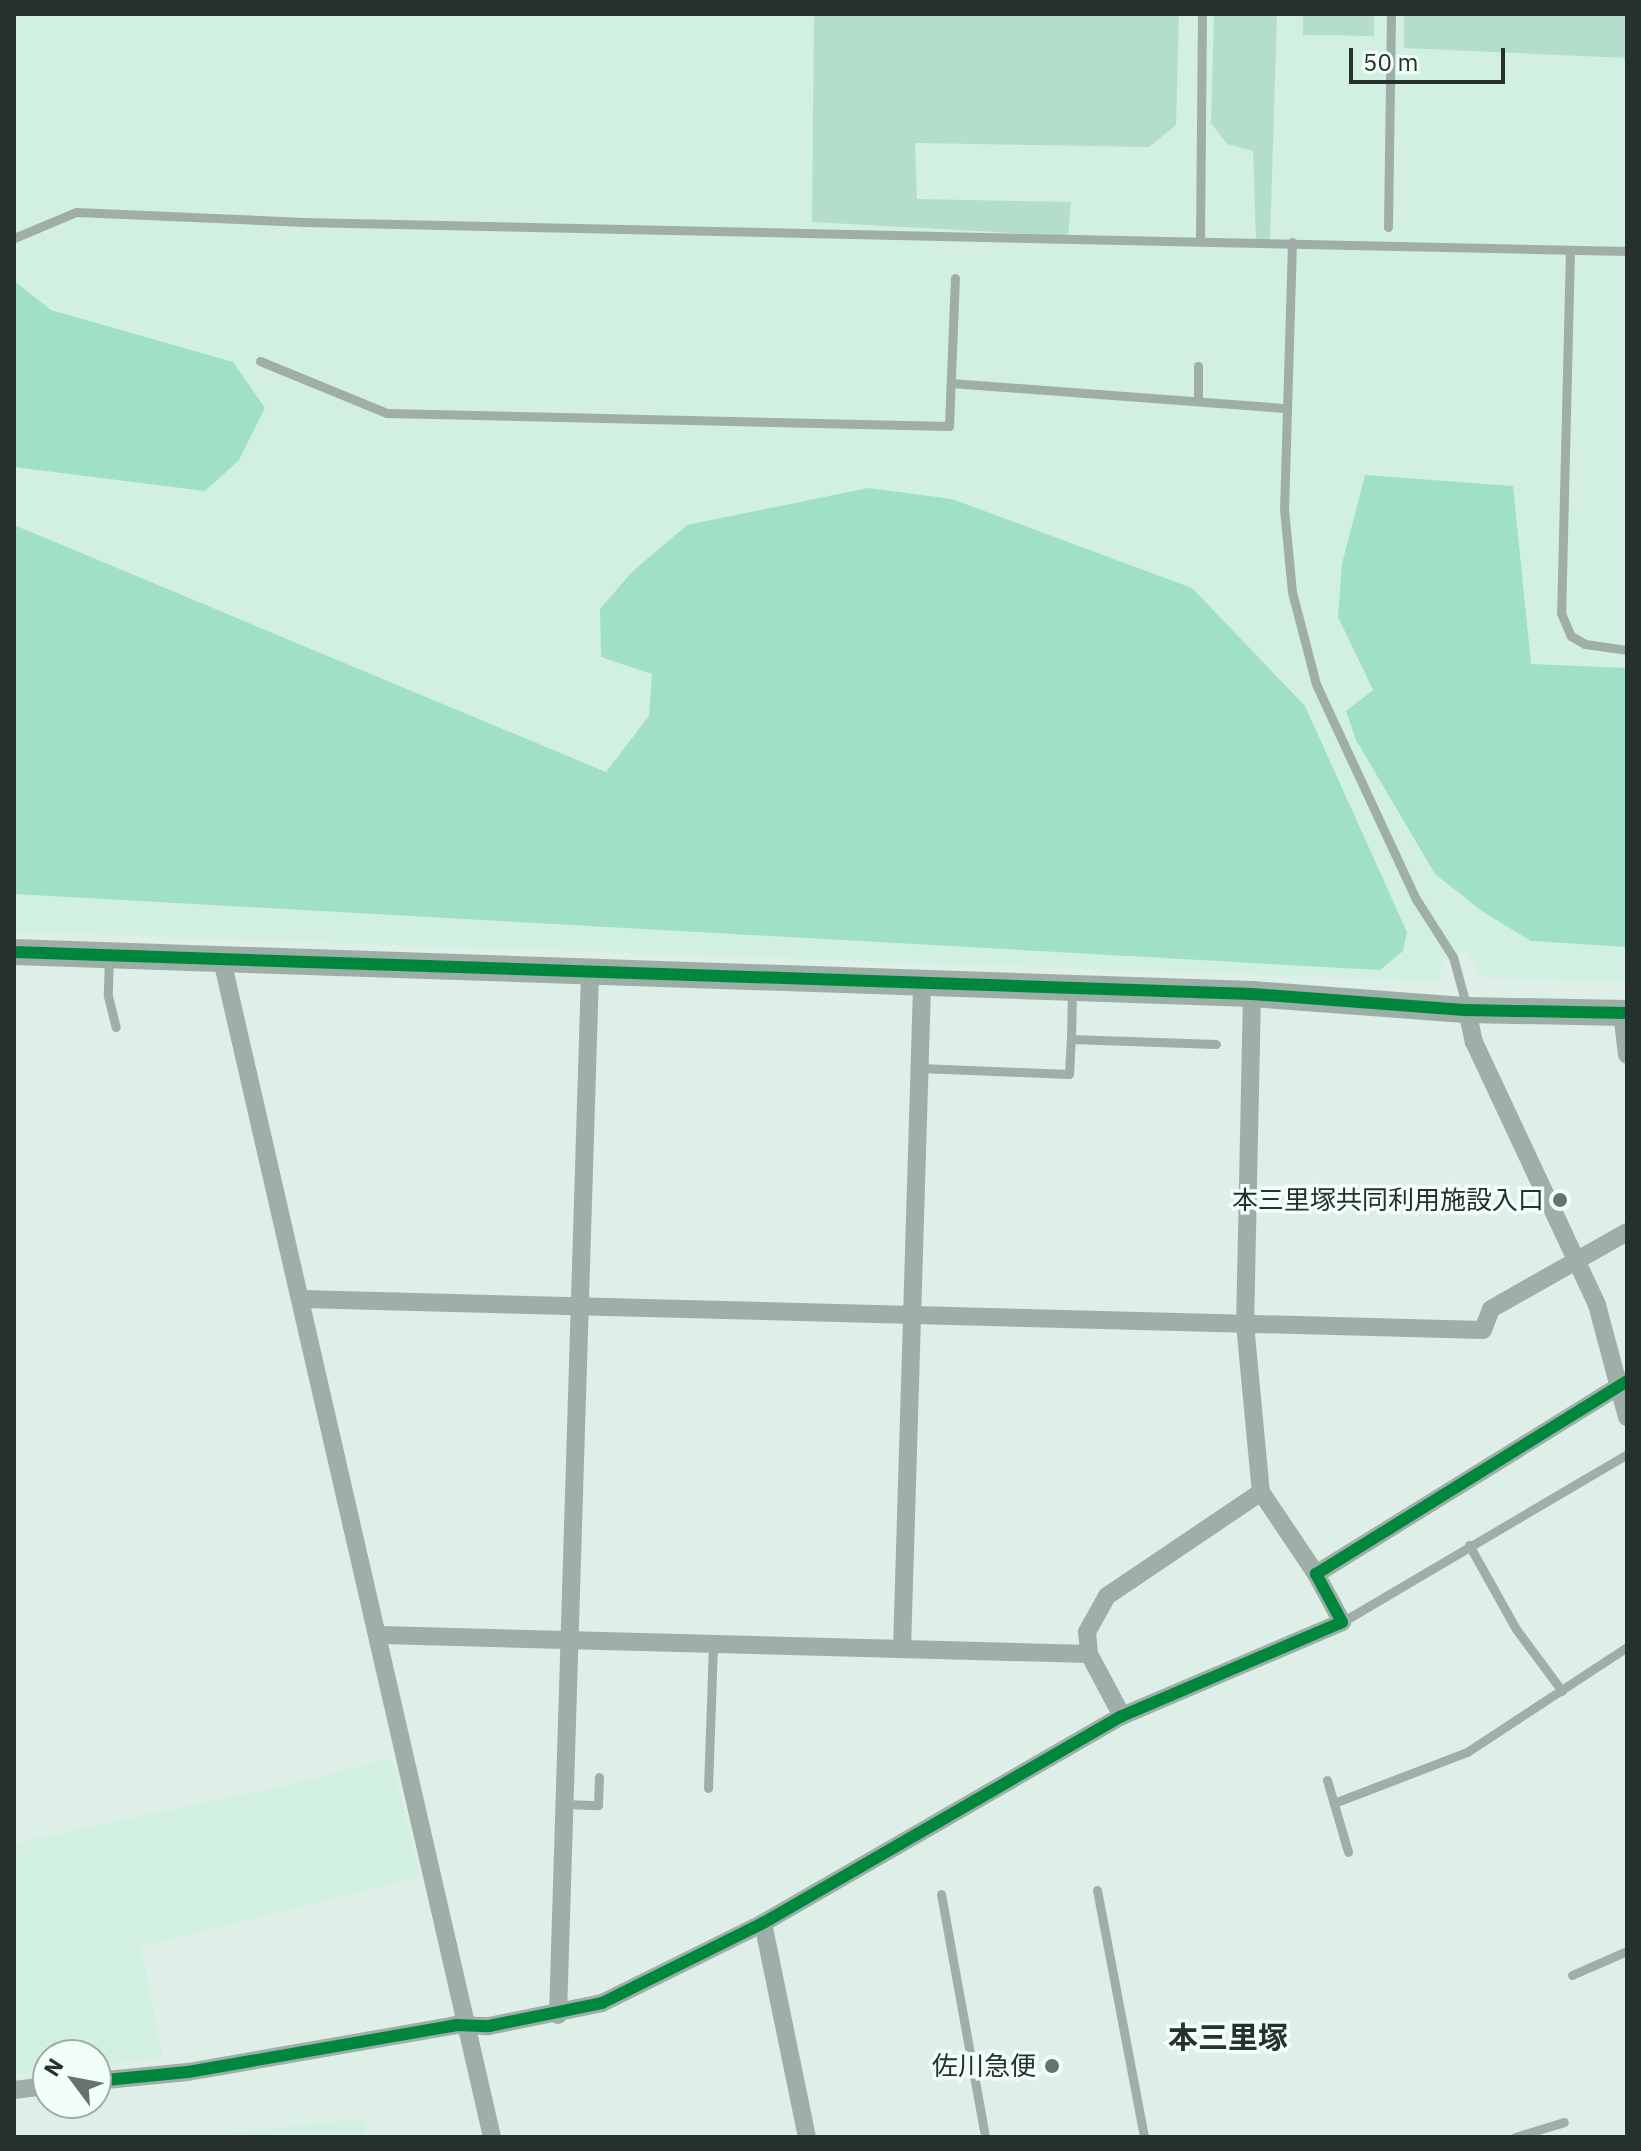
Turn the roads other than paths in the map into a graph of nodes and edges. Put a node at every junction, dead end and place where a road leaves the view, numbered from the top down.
1 (1202, 14) edge
2 (1391, 14) edge
3 (1388, 227) dead end
4 (14, 238) edge
5 (1200, 240) junction
6 (1292, 242) junction
7 (1570, 250) junction
8 (1627, 251) edge
9 (955, 278) dead end
10 (260, 361) dead end
11 (1198, 366) dead end
12 (951, 383) junction
13 (1198, 401) junction
14 (1287, 408) junction
15 (1627, 650) edge
16 (14, 952) edge
17 (109, 955) junction
18 (222, 960) junction
19 (590, 972) junction
20 (922, 985) junction
21 (1072, 989) junction
22 (1252, 994) junction
23 (1467, 1010) junction
24 (1624, 1012) edge
25 (116, 1027) dead end
26 (1071, 1039) junction
27 (1216, 1044) dead end
28 (1627, 1055) edge
29 (920, 1068) junction
30 (1627, 1232) edge
31 (1578, 1260) junction
32 (302, 1299) junction
33 (580, 1306) junction
34 (912, 1315) junction
35 (1245, 1324) junction
36 (1622, 1383) edge
37 (1627, 1417) edge
38 (1627, 1454) edge
39 (1261, 1492) junction
40 (1469, 1545) junction
41 (1316, 1574) junction
42 (1342, 1622) junction
43 (381, 1635) junction
44 (569, 1640) junction
45 (713, 1644) junction
46 (1627, 1647) edge
47 (902, 1649) junction
48 (1089, 1654) junction
49 (1562, 1691) junction
50 (1122, 1716) junction
51 (599, 1777) dead end
52 (1327, 1780) dead end
53 (708, 1788) dead end
54 (1334, 1803) junction
55 (565, 1804) junction
56 (1348, 1852) dead end
57 (1097, 1890) dead end
58 (941, 1894) dead end
59 (763, 1923) junction
60 (1627, 1951) edge
61 (1572, 1975) dead end
62 (558, 2015) junction
63 (468, 2029) junction
64 (112, 2079) edge
65 (1564, 2122) dead end
66 (492, 2137) edge
67 (807, 2137) edge
68 (985, 2137) edge
69 (1144, 2137) edge
70 (1515, 2137) edge

1 - 5 lane
2 - 3 lane
4 - 5 lane
5 - 6 lane
6 - 7 lane
6 - 14 lane
7 - 8 lane
7 - 15 lane
9 - 12 lane
10 - 12 lane
11 - 13 lane
12 - 13 lane
13 - 14 lane
14 - 23 lane
16 - 17 street
17 - 18 street
17 - 25 lane
18 - 19 street
18 - 32 street
19 - 20 street
19 - 33 street
20 - 21 street
20 - 29 street
21 - 22 street
21 - 26 lane
22 - 23 street
22 - 35 street
23 - 24 street
23 - 31 street
24 - 28 street
26 - 27 lane
26 - 29 lane
29 - 34 street
30 - 31 street
31 - 35 street
31 - 36 street
32 - 33 street
32 - 43 street
33 - 34 street
33 - 44 street
34 - 35 street
34 - 47 street
35 - 39 street
36 - 37 street
36 - 41 street
38 - 40 lane
39 - 41 street
39 - 48 street
40 - 42 lane
40 - 49 lane
41 - 42 street
42 - 50 street
43 - 44 street
43 - 63 street
44 - 45 street
44 - 55 street
45 - 47 street
45 - 53 lane
46 - 49 lane
47 - 48 street
48 - 50 street
49 - 54 lane
50 - 59 street
51 - 55 lane
52 - 54 lane
54 - 56 lane
55 - 62 street
57 - 69 lane
58 - 68 lane
59 - 62 street
59 - 67 street
60 - 61 lane
62 - 63 street
63 - 64 street
63 - 66 street
65 - 70 lane

